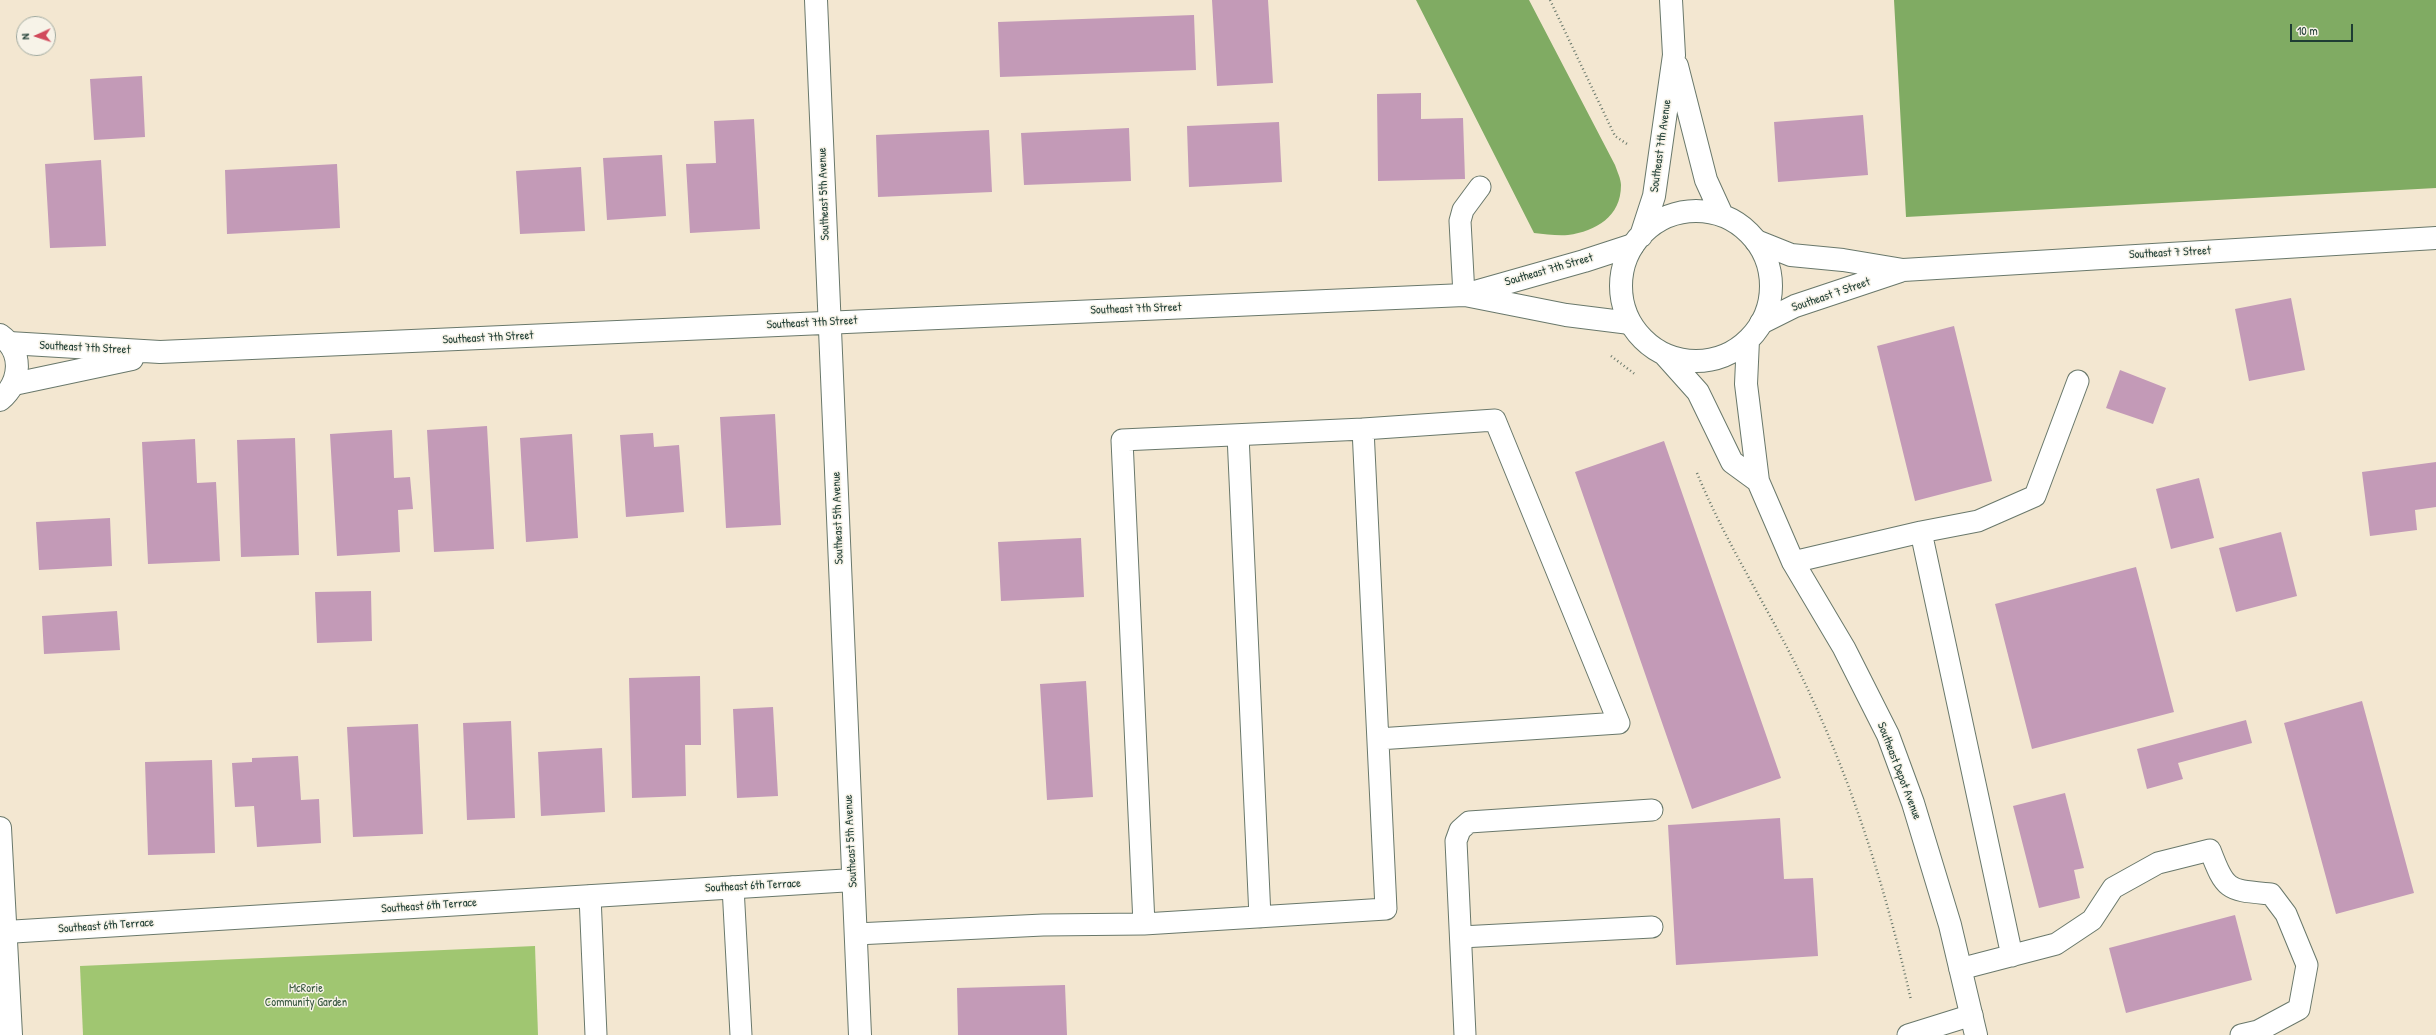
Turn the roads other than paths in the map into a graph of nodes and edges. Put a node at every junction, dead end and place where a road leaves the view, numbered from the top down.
1 (816, 0) edge
2 (1671, 0) edge
3 (1674, 55) junction
4 (1480, 187) dead end
5 (1722, 215) junction
6 (2436, 238) edge
7 (1637, 240) junction
8 (1756, 241) junction
9 (1903, 270) junction
10 (1464, 295) junction
11 (829, 322) junction
12 (1630, 322) junction
13 (1761, 323) junction
14 (5, 339) edge
15 (1748, 340) junction
16 (160, 352) junction
17 (1664, 354) junction
18 (2078, 381) dead end
19 (5, 395) edge
20 (0, 403) edge
21 (1363, 429) junction
22 (1238, 435) junction
23 (1758, 481) junction
24 (1921, 532) junction
25 (1793, 562) junction
26 (1378, 739) junction
27 (1652, 810) dead end
28 (0, 828) edge
29 (853, 880) junction
30 (733, 887) junction
31 (590, 896) junction
32 (1260, 917) junction
33 (1144, 924) junction
34 (1652, 927) dead end
35 (6, 932) junction
36 (856, 934) junction
37 (1461, 937) junction
38 (2012, 956) junction
39 (1960, 969) junction
40 (1974, 1025) edge
41 (11, 1035) edge
42 (596, 1035) edge
43 (740, 1035) edge
44 (860, 1035) edge
45 (1465, 1035) edge
46 (1908, 1035) edge
47 (2241, 1035) edge

1 - 11 street, Southeast 5th Avenue
2 - 3 street, Southeast 7th Avenue
3 - 5 street, Southeast 7th Avenue
3 - 7 street, Southeast 7th Avenue
4 - 10 lane
5 - 7 street
5 - 8 street
6 - 9 street, Southeast 7 Street
7 - 10 street, Southeast 7th Street
7 - 12 street, Southeast 7th Avenue
8 - 9 street, Southeast 7 Street
8 - 13 street
9 - 13 street, Southeast 7 Street
10 - 11 street, Southeast 7th Street
10 - 12 street, Southeast 7th Street
11 - 16 street, Southeast 7th Street
11 - 29 street, Southeast 5th Avenue
12 - 17 street, Southeast 7th Avenue
13 - 15 street
14 - 16 street, Southeast 7th Street
14 - 19 street
15 - 17 street
15 - 23 street, Southeast Depot Avenue
16 - 19 street, Southeast 7th Street
17 - 23 street
18 - 24 lane
19 - 20 street
21 - 22 lane
21 - 26 lane
21 - 26 lane
22 - 32 lane
22 - 33 lane
23 - 25 street, Southeast Depot Avenue
24 - 25 lane
24 - 38 lane
25 - 39 street, Southeast Depot Avenue
26 - 32 lane
27 - 37 lane
28 - 35 street
29 - 30 street, Southeast 6th Terrace
29 - 36 street, Southeast 5th Avenue
30 - 31 street, Southeast 6th Terrace
30 - 43 lane
31 - 35 street, Southeast 6th Terrace
31 - 42 lane
32 - 33 lane
33 - 36 lane
34 - 37 lane
35 - 41 street
36 - 44 street, Southeast 5th Avenue
37 - 45 lane
38 - 39 lane
38 - 47 lane
39 - 40 street, Southeast Depot Avenue
40 - 46 lane

